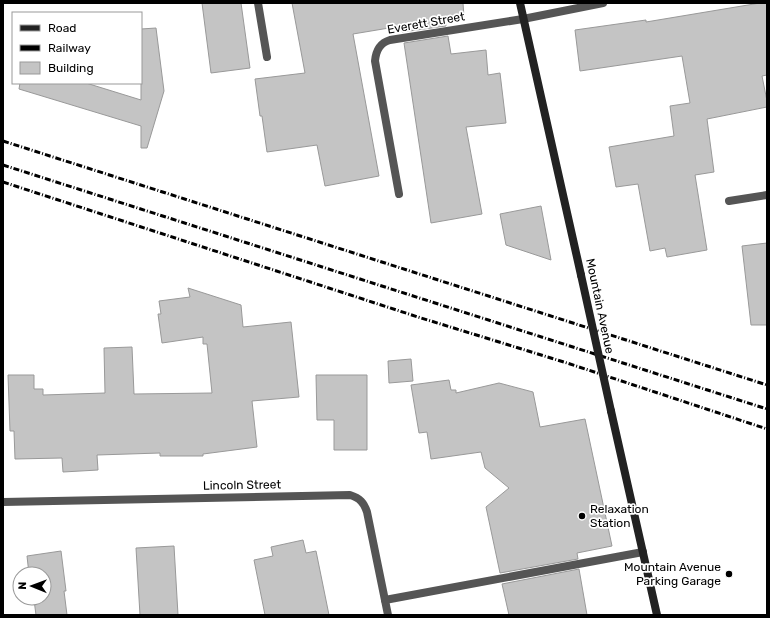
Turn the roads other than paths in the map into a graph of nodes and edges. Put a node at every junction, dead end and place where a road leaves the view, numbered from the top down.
1 (258, 3) edge
2 (520, 3) edge
3 (603, 3) edge
4 (523, 18) junction
5 (267, 57) dead end
6 (399, 194) dead end
7 (767, 195) edge
8 (729, 201) dead end
9 (3, 502) edge
10 (643, 552) junction
11 (385, 600) junction
12 (388, 615) edge
13 (657, 615) edge

1 - 5 street
2 - 4 street, Mountain Avenue
3 - 4 street, Everett Street
4 - 6 street, Everett Street
4 - 10 street, Mountain Avenue, bridge
7 - 8 street
9 - 11 street, Lincoln Street
10 - 11 street
10 - 13 street, Mountain Avenue
11 - 12 street, Lincoln Street

